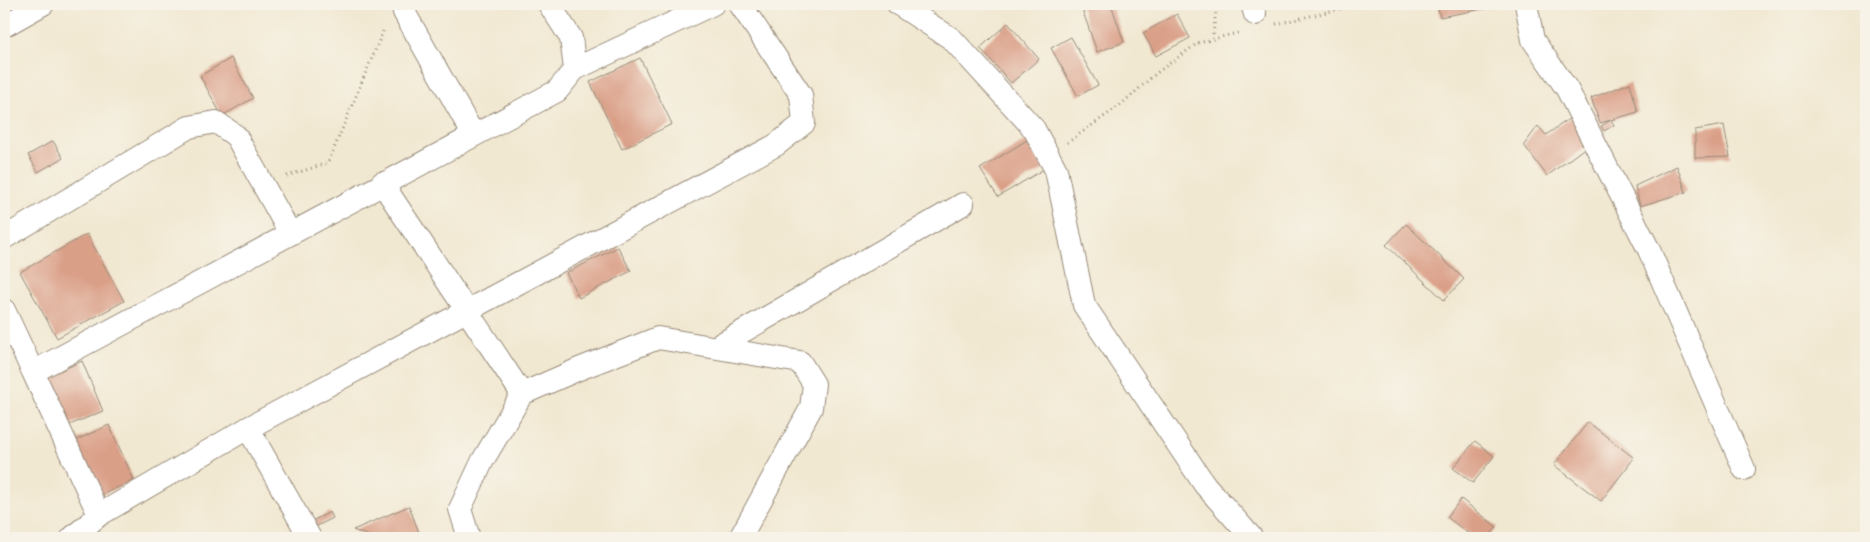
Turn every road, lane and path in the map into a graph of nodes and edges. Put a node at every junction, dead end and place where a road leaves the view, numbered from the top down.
1 (43, 4) edge
2 (403, 4) edge
3 (549, 4) edge
4 (713, 4) edge
5 (740, 4) edge
6 (898, 4) edge
7 (1217, 4) edge
8 (1361, 4) edge
9 (1526, 4) edge
10 (1256, 19) edge
11 (4, 26) edge
12 (386, 26) dead end
13 (1213, 34) dead end
14 (575, 69) junction
15 (473, 134) junction
16 (1049, 156) junction
17 (262, 183) junction
18 (382, 183) junction
19 (963, 204) dead end
20 (290, 233) junction
21 (4, 238) edge
22 (4, 310) edge
23 (468, 310) junction
24 (716, 347) junction
25 (33, 372) junction
26 (522, 394) junction
27 (248, 428) junction
28 (1744, 469) dead end
29 (99, 515) junction
30 (72, 538) edge
31 (310, 538) edge
32 (469, 538) edge
33 (740, 538) edge
34 (1252, 538) edge

1 - 11 street
2 - 15 street
3 - 14 street
4 - 14 street
5 - 23 street
6 - 16 street
7 - 13 path
8 - 10 path
9 - 28 street
10 - 16 path
12 - 17 path
14 - 15 street
15 - 18 street
16 - 34 street
17 - 20 street
17 - 21 street
18 - 20 street
18 - 23 street
19 - 24 street
20 - 25 street
22 - 25 street
23 - 26 street
23 - 27 street
24 - 26 street
24 - 33 street
25 - 29 street
26 - 32 street
27 - 29 street
27 - 31 street
29 - 30 street

